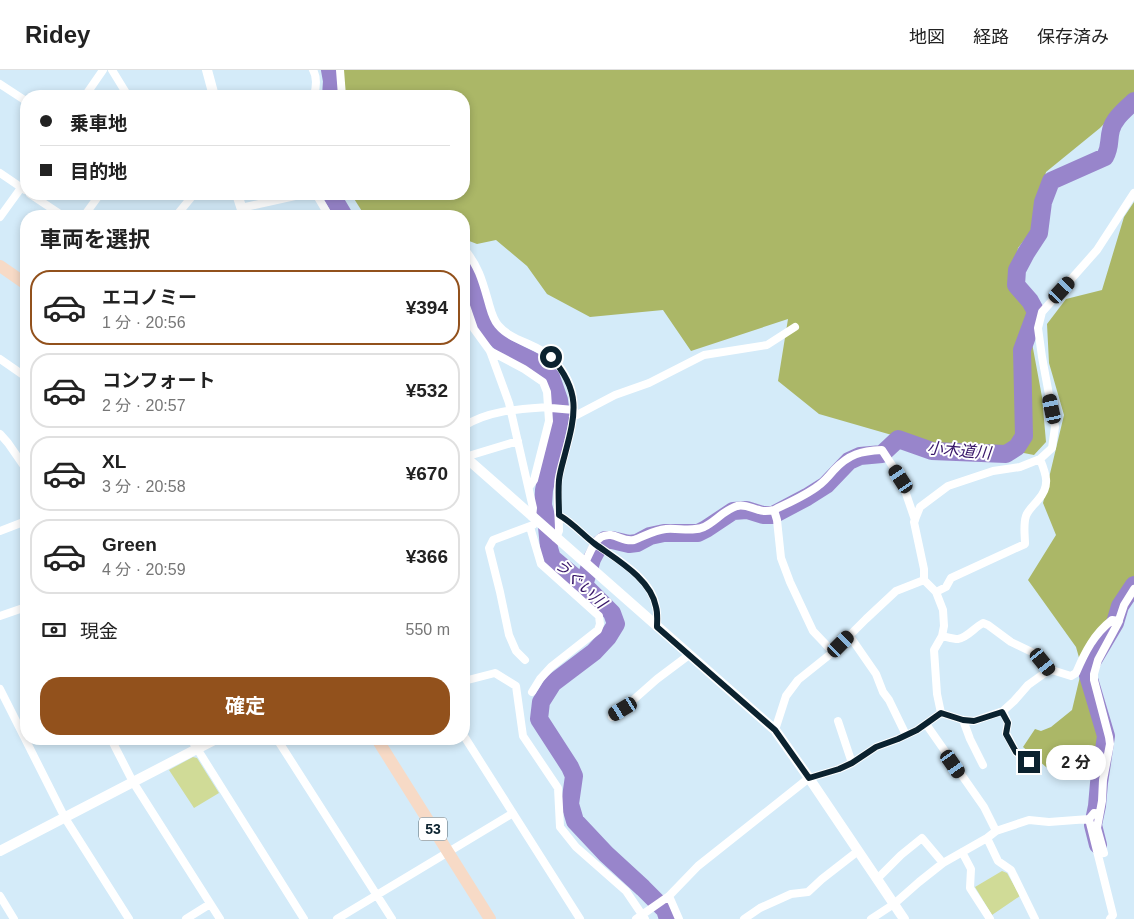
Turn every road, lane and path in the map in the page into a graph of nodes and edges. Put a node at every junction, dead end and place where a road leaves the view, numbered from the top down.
1 (103, 70) edge
2 (112, 70) edge
3 (207, 70) edge
4 (314, 70) edge
5 (340, 70) edge
6 (0, 84) edge
7 (89, 90) edge
8 (124, 90) edge
9 (212, 90) edge
10 (316, 90) edge
11 (342, 90) edge
12 (20, 97) edge
13 (0, 173) edge
14 (20, 184) edge
15 (20, 193) edge
16 (1134, 193) edge
17 (39, 200) edge
18 (189, 200) edge
19 (283, 200) edge
20 (54, 210) edge
21 (181, 210) edge
22 (249, 210) edge
23 (0, 217) edge
24 (470, 256) edge
25 (0, 266) edge
26 (20, 280) edge
27 (470, 317) edge
28 (795, 327) dead end
29 (490, 351) junction
30 (0, 360) edge
31 (20, 373) edge
32 (548, 407) junction
33 (511, 410) junction
34 (574, 413) junction
35 (470, 423) edge
36 (0, 434) edge
37 (518, 441) junction
38 (470, 454) edge
39 (1040, 459) junction
40 (20, 460) edge
41 (470, 462) edge
42 (529, 487) junction
43 (774, 510) junction
44 (559, 515) junction
45 (915, 520) junction
46 (534, 522) junction
47 (20, 523) edge
48 (0, 531) edge
49 (556, 537) junction
50 (595, 544) junction
51 (585, 563) junction
52 (924, 580) junction
53 (1134, 589) edge
54 (936, 592) junction
55 (20, 609) edge
56 (0, 616) edge
57 (1119, 621) junction
58 (657, 627) junction
59 (849, 635) junction
60 (942, 636) junction
61 (833, 652) junction
62 (689, 654) junction
63 (525, 660) dead end
64 (1049, 670) junction
65 (470, 679) edge
66 (0, 691) edge
67 (532, 692) dead end
68 (1002, 712) junction
69 (941, 713) junction
70 (612, 716) dead end
71 (838, 720) dead end
72 (963, 720) junction
73 (926, 724) junction
74 (20, 730) edge
75 (775, 730) junction
76 (906, 735) junction
77 (28, 745) edge
78 (114, 745) edge
79 (194, 745) edge
80 (204, 745) edge
81 (282, 745) edge
82 (381, 745) edge
83 (470, 745) edge
84 (196, 749) junction
85 (1029, 762) dead end
86 (852, 763) junction
87 (983, 765) dead end
88 (809, 778) junction
89 (133, 782) junction
90 (512, 813) junction
91 (1099, 814) junction
92 (65, 818) junction
93 (1090, 819) junction
94 (996, 831) junction
95 (987, 838) junction
96 (0, 851) edge
97 (858, 851) junction
98 (448, 852) junction
99 (962, 852) junction
100 (1098, 854) junction
101 (943, 863) junction
102 (877, 879) junction
103 (377, 895) junction
104 (0, 896) edge
105 (669, 896) junction
106 (210, 904) junction
107 (894, 904) junction
108 (641, 918) edge
109 (14, 919) edge
110 (129, 919) edge
111 (186, 919) edge
112 (220, 919) edge
113 (304, 919) edge
114 (337, 919) edge
115 (392, 919) edge
116 (490, 919) edge
117 (580, 919) edge
118 (679, 919) edge
119 (744, 919) edge
120 (871, 919) edge
121 (904, 919) edge
122 (990, 919) edge
123 (1035, 919) edge
124 (1110, 919) edge

1 - 7 street
2 - 8 street
3 - 9 street
4 - 10 street
5 - 11 street
6 - 12 street
13 - 14 street
15 - 23 street
16 - 39 street
17 - 20 street
18 - 21 street
19 - 22 street
24 - 34 street
25 - 26 main road
27 - 29 street
28 - 34 street
29 - 32 street
29 - 33 street
30 - 31 street
32 - 33 street
32 - 34 street
32 - 42 street
33 - 35 street
33 - 37 street
34 - 44 street
36 - 40 street
37 - 38 street
37 - 42 street
39 - 45 street
39 - 54 street
41 - 46 street
42 - 46 street
43 - 45 street
43 - 50 street
43 - 61 street
44 - 49 street
44 - 50 street
45 - 52 street
46 - 49 street
46 - 63 street
46 - 67 street
47 - 48 street
49 - 51 street
50 - 51 street
50 - 58 street
51 - 58 street
52 - 54 street
52 - 59 street
53 - 57 street
54 - 60 street
55 - 56 street
57 - 64 street
57 - 91 street
58 - 62 street
59 - 61 street
59 - 76 street
60 - 64 street
60 - 69 street
61 - 75 street
62 - 70 street
62 - 75 street
64 - 68 street
65 - 108 street
66 - 74 street
68 - 72 street
68 - 85 street
69 - 72 street
69 - 73 street
71 - 86 street
72 - 87 street
73 - 76 street
73 - 94 street
75 - 88 street
76 - 86 street
77 - 92 street
78 - 89 street
79 - 84 street
80 - 84 street
81 - 103 street
82 - 98 main road, 53
83 - 90 street
84 - 89 street
84 - 113 street
86 - 88 street
88 - 97 street
88 - 105 street
89 - 92 street
89 - 106 street
90 - 98 street
90 - 117 street
91 - 93 street
91 - 100 street
92 - 96 street
92 - 110 street
93 - 94 street
93 - 100 street
94 - 95 street
95 - 99 street
95 - 123 street
97 - 102 street
97 - 119 street
98 - 103 street
98 - 116 main road, 53
99 - 101 street
99 - 122 street
100 - 124 street
101 - 102 street
101 - 107 street
102 - 107 street
103 - 114 street
103 - 115 street
104 - 109 street
105 - 108 street
105 - 118 street
106 - 111 street
106 - 112 street
107 - 120 street
107 - 121 street

